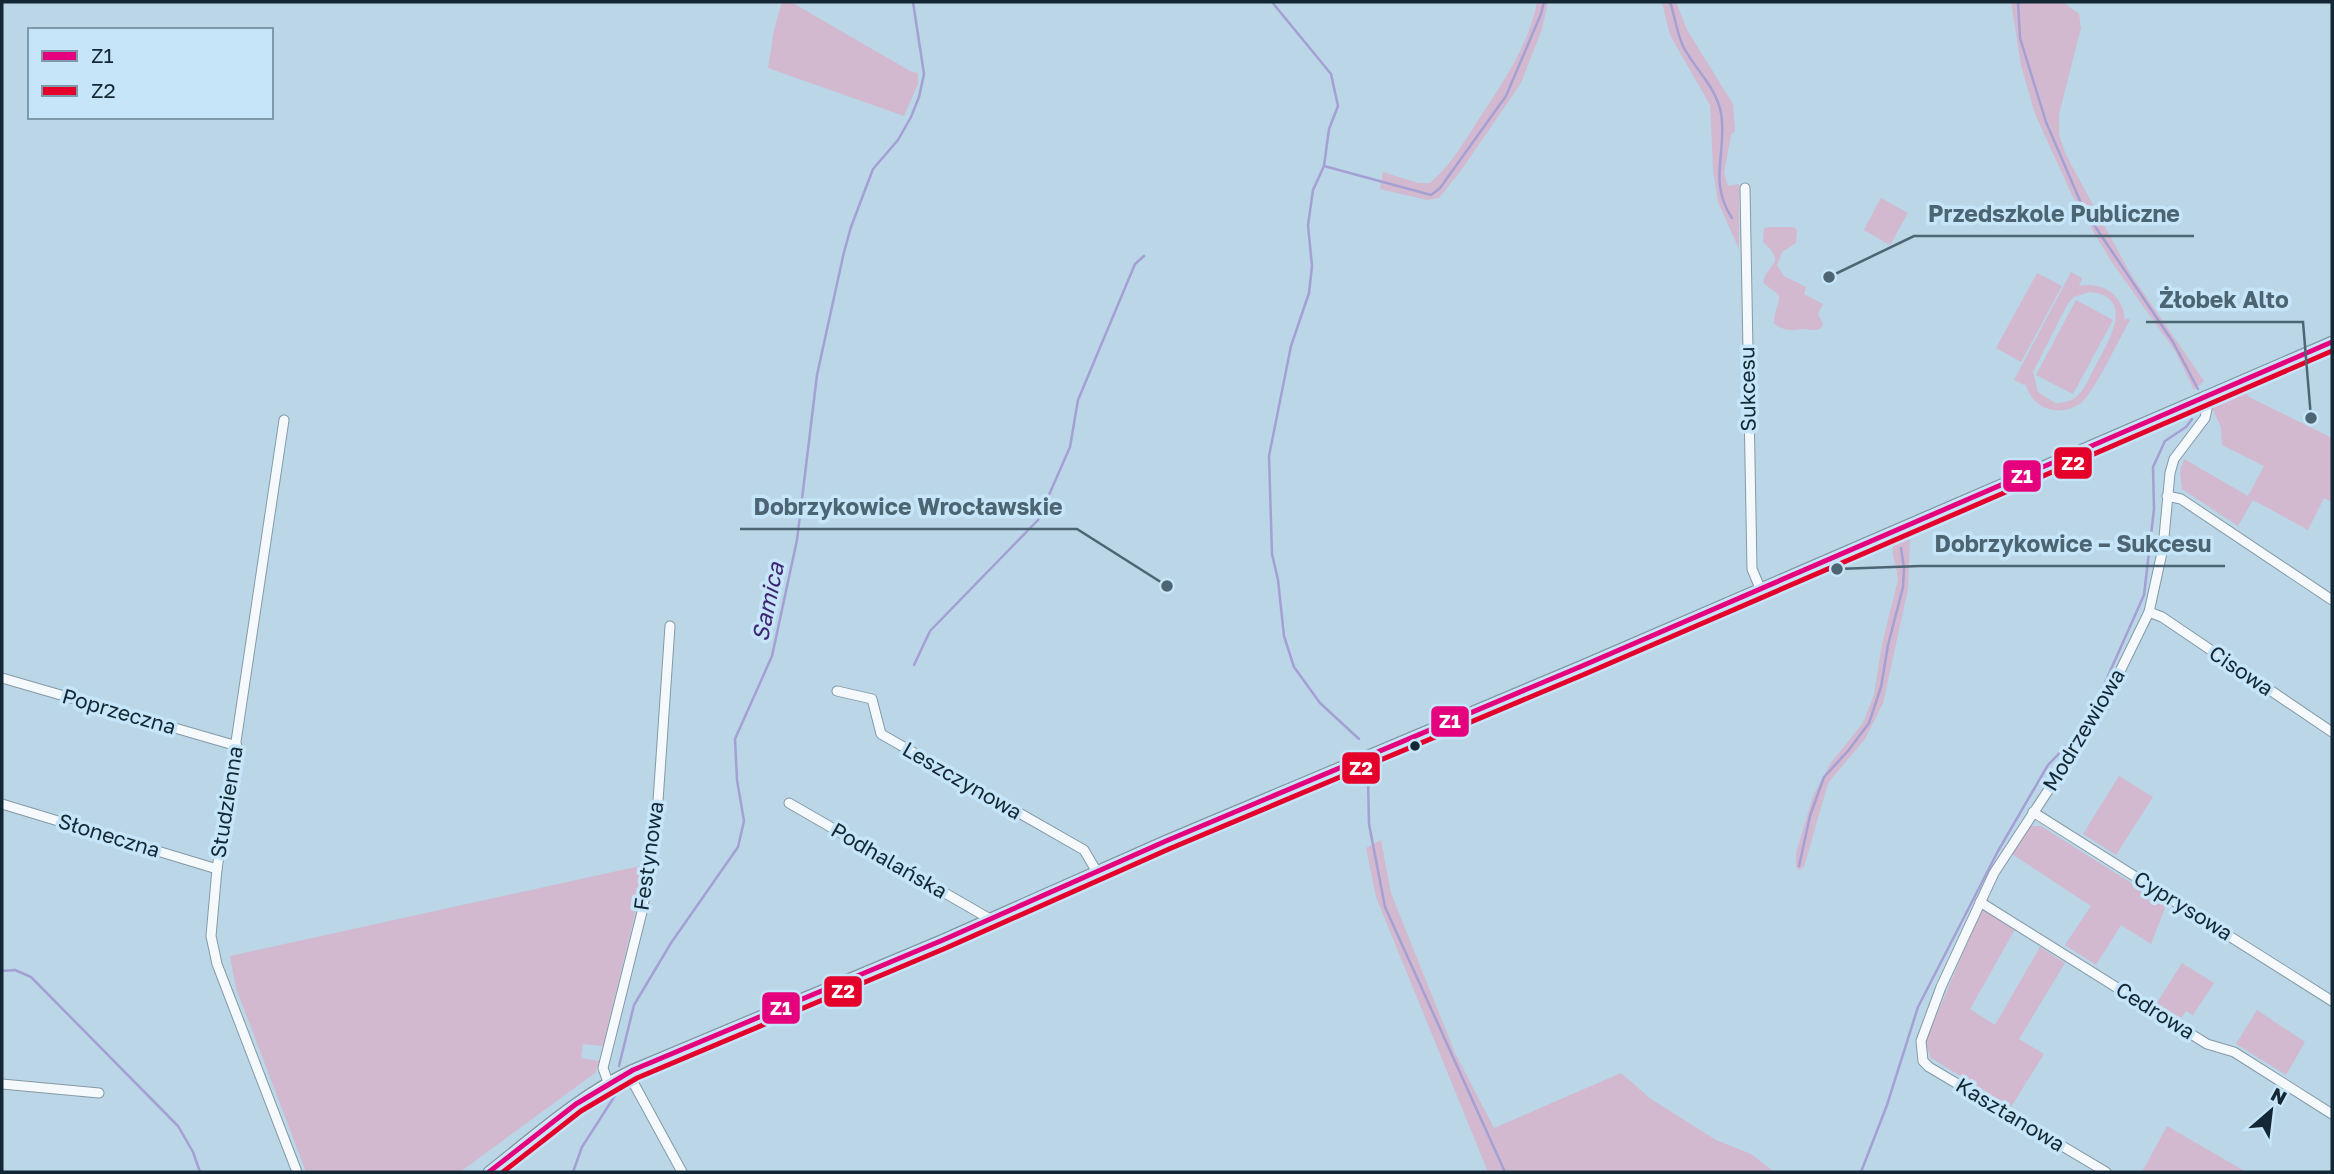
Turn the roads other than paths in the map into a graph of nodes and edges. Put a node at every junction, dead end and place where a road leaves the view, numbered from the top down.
1 (1745, 188) dead end
2 (2332, 342) edge
3 (2205, 396) junction
4 (284, 420) dead end
5 (2167, 496) junction
6 (1760, 588) junction
7 (2332, 600) edge
8 (2149, 611) junction
9 (670, 626) dead end
10 (2, 678) edge
11 (837, 691) dead end
12 (2332, 732) edge
13 (237, 746) junction
14 (2, 803) edge
15 (789, 803) dead end
16 (2033, 812) junction
17 (217, 869) junction
18 (1097, 872) junction
19 (1980, 902) junction
20 (990, 919) junction
21 (2332, 1001) edge
22 (1921, 1053) joint
23 (628, 1073) junction
24 (608, 1082) junction
25 (2, 1084) edge
26 (99, 1093) dead end
27 (2332, 1114) edge
28 (298, 1172) edge
29 (489, 1172) edge
30 (681, 1172) edge
31 (2106, 1172) edge

1 - 6 street, Sukcesu
2 - 3 street
3 - 5 street, Modrzewiowa
3 - 6 street
4 - 13 street, Studzienna
5 - 7 street
5 - 8 street, Modrzewiowa
6 - 18 street
8 - 12 street, Cisowa
8 - 16 street, Modrzewiowa
9 - 24 street, Festynowa
10 - 13 street, Poprzeczna
11 - 18 street, Leszczynowa
13 - 17 street, Studzienna
14 - 17 street, Słoneczna
15 - 20 street, Podhalańska
16 - 19 street, Modrzewiowa
16 - 21 street, Cyprysowa
17 - 28 street, Studzienna
18 - 20 street
19 - 22 street, Modrzewiowa
19 - 27 street, Cedrowa
20 - 23 street
22 - 31 street, Kasztanowa
23 - 24 street
23 - 30 street
24 - 29 street
25 - 26 street

